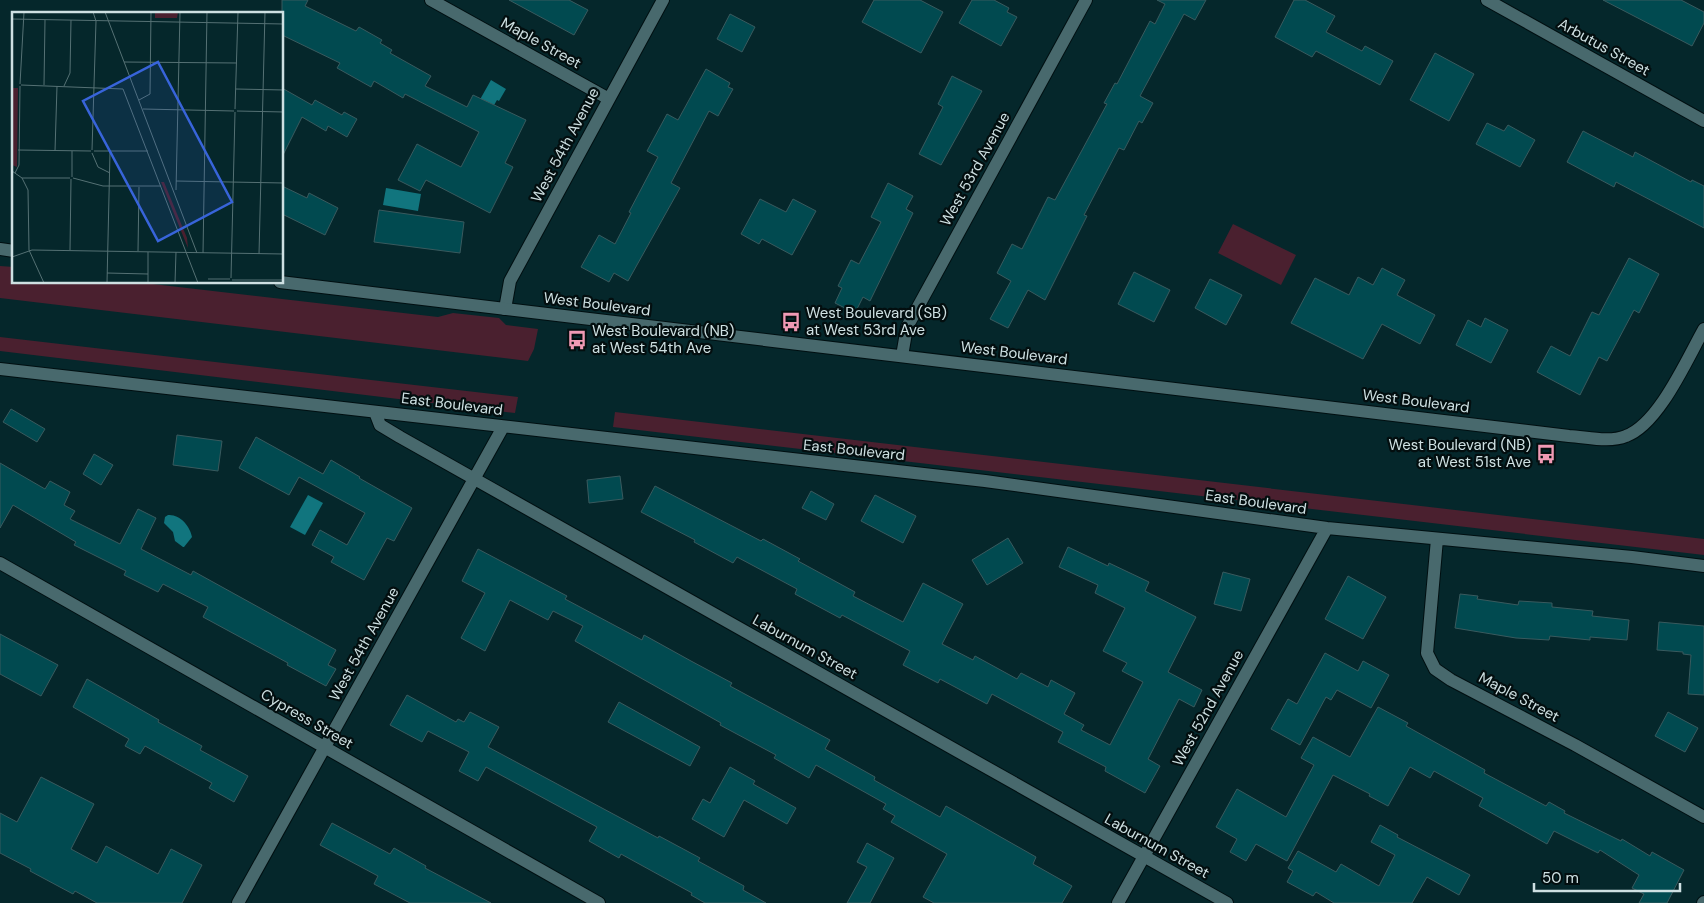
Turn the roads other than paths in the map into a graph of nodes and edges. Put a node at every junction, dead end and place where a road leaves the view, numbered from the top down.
1 (431, 0) edge
2 (663, 0) edge
3 (1086, 0) edge
4 (1487, 0) edge
5 (609, 99) junction
6 (1704, 122) edge
7 (284, 282) edge
8 (505, 309) junction
9 (1704, 328) edge
10 (902, 356) junction
11 (0, 369) edge
12 (375, 412) junction
13 (503, 427) junction
14 (474, 479) junction
15 (1327, 528) junction
16 (1437, 539) junction
17 (0, 563) edge
18 (1704, 566) edge
19 (324, 748) junction
20 (1704, 817) edge
21 (1144, 857) junction
22 (238, 903) edge
23 (599, 903) edge
24 (1118, 903) edge
25 (1226, 903) edge

1 - 5 street, Maple Street
2 - 5 street, West 54th Avenue
3 - 10 street, West 53rd Avenue
4 - 6 street, Arbutus Street
5 - 8 street, West 54th Avenue
7 - 8 street, West Boulevard
8 - 10 street, West Boulevard
9 - 10 street, West Boulevard
11 - 12 street, East Boulevard
12 - 13 street, East Boulevard
12 - 14 street, Laburnum Street
13 - 14 street, West 54th Avenue
13 - 15 street, East Boulevard
14 - 19 street, West 54th Avenue
14 - 21 street, Laburnum Street
15 - 16 street, East Boulevard
15 - 21 street, West 52nd Avenue
16 - 18 street, East Boulevard
16 - 20 street, Maple Street
17 - 19 street, Cypress Street
19 - 22 street, West 54th Avenue
19 - 23 street, Cypress Street
21 - 24 street, West 52nd Avenue
21 - 25 street, Laburnum Street

